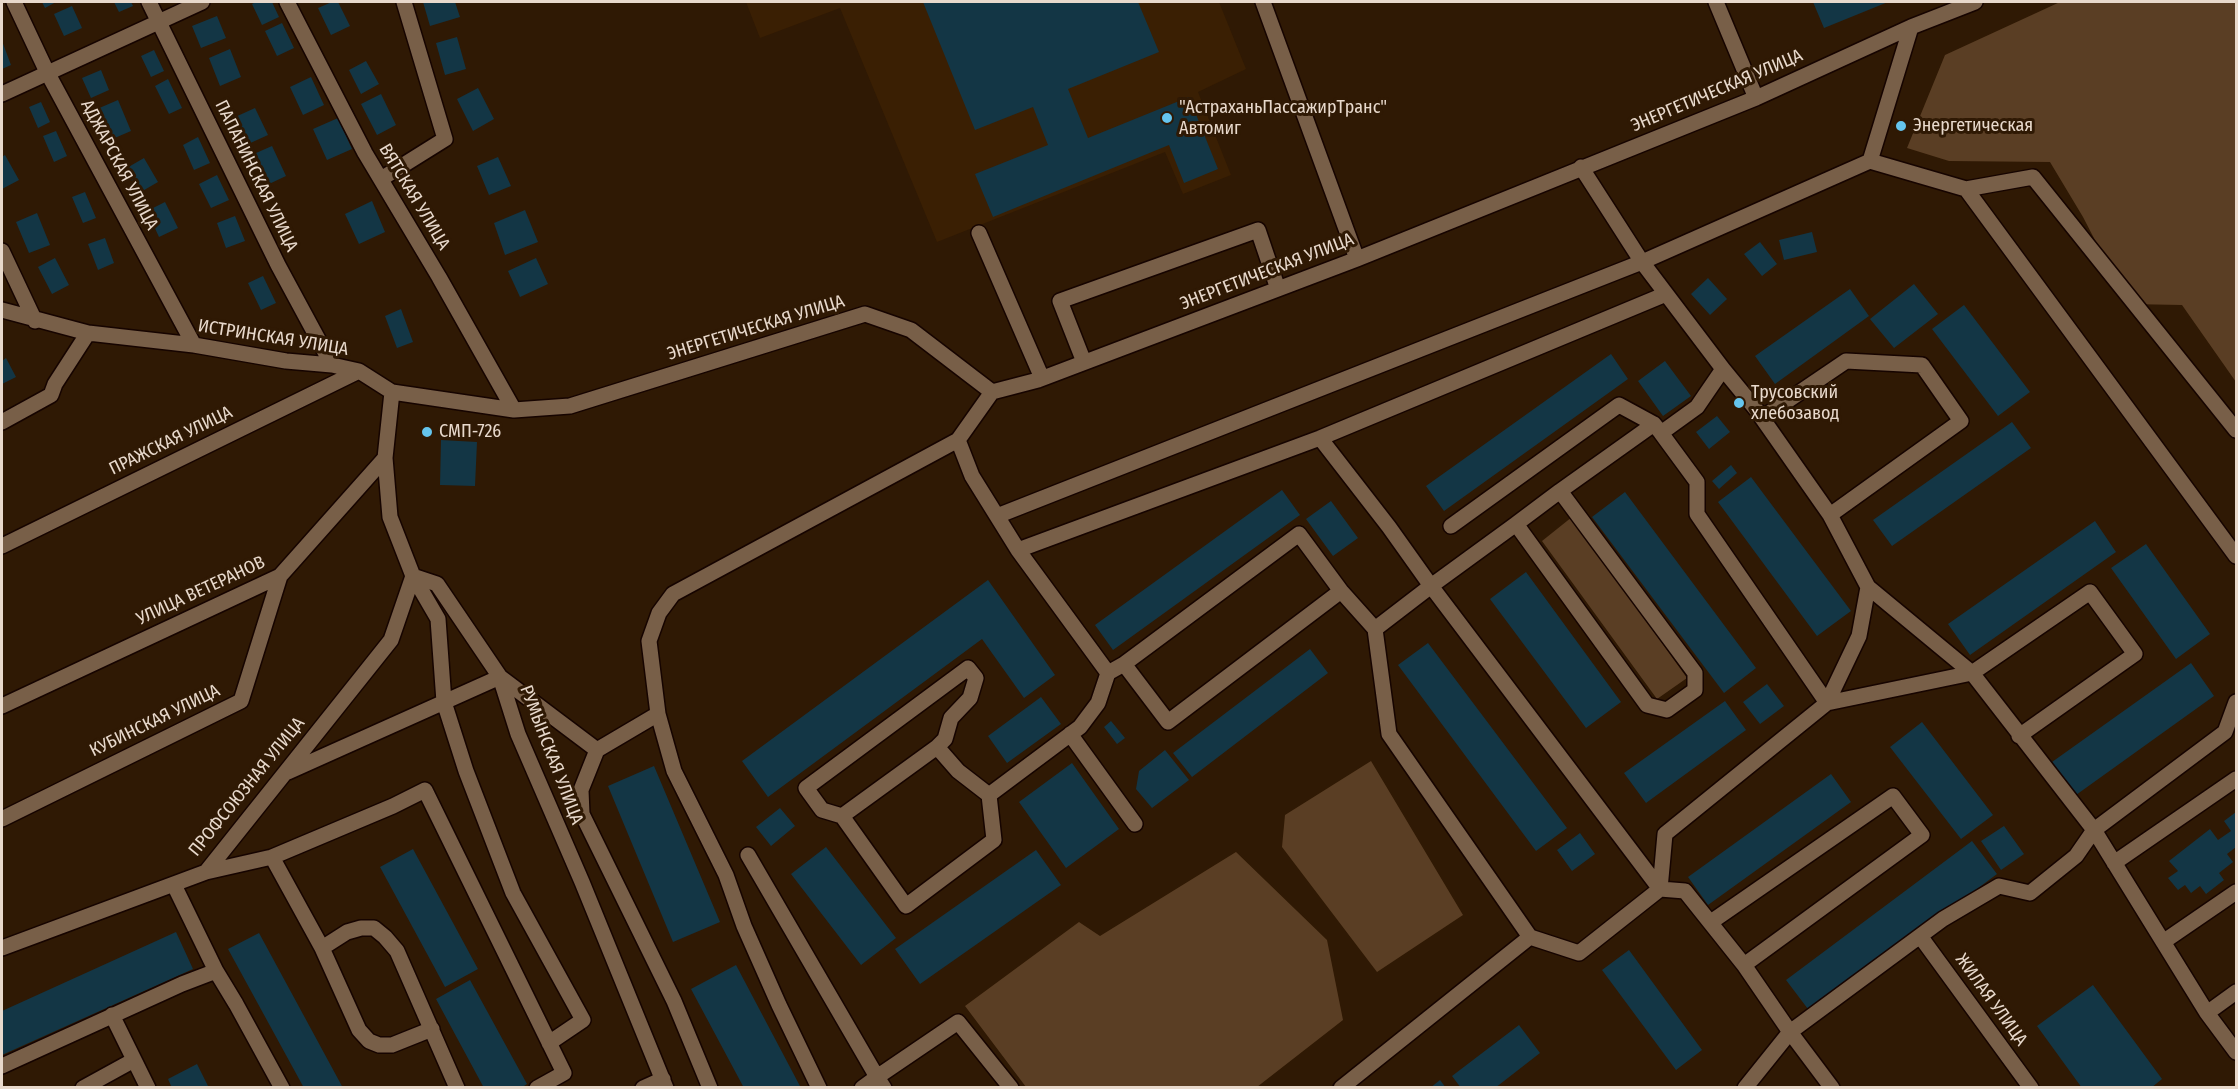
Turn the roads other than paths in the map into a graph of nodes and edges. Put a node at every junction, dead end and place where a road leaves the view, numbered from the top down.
1 (14, 2) edge
2 (149, 2) edge
3 (202, 2) edge
4 (287, 2) edge
5 (404, 2) edge
6 (1263, 2) edge
7 (1716, 2) edge
8 (1975, 2) edge
9 (159, 22) junction
10 (1911, 27) junction
11 (47, 72) junction
12 (2, 94) edge
13 (1756, 98) junction
14 (1870, 161) junction
15 (1581, 167) junction
16 (381, 179) junction
17 (1966, 189) junction
18 (979, 233) dead end
19 (2, 250) edge
20 (1357, 259) junction
21 (1642, 262) junction
22 (1278, 289) junction
23 (1666, 294) junction
24 (2, 310) edge
25 (35, 321) junction
26 (88, 333) junction
27 (194, 345) junction
28 (1084, 362) junction
29 (332, 365) junction
30 (1723, 369) junction
31 (358, 371) junction
32 (1042, 378) junction
33 (392, 392) junction
34 (992, 392) junction
35 (570, 406) joint
36 (514, 410) junction
37 (1762, 418) junction
38 (2, 422) edge
39 (1658, 428) junction
40 (2236, 430) edge
41 (1320, 438) junction
42 (958, 440) junction
43 (385, 458) junction
44 (1560, 491) junction
45 (1830, 515) junction
46 (997, 516) junction
47 (1516, 524) junction
48 (1451, 526) dead end
49 (2, 546) edge
50 (1018, 550) junction
51 (2236, 556) edge
52 (280, 576) junction
53 (413, 576) junction
54 (1431, 586) junction
55 (1868, 587) junction
56 (1341, 591) junction
57 (1375, 629) junction
58 (1124, 664) junction
59 (1108, 673) junction
60 (1972, 673) junction
61 (500, 677) junction
62 (444, 702) junction
63 (2236, 702) edge
64 (1827, 703) junction
65 (2, 706) edge
66 (658, 714) junction
67 (1070, 734) junction
68 (2019, 736) junction
69 (938, 747) junction
70 (597, 750) junction
71 (283, 774) junction
72 (2236, 779) edge
73 (989, 795) junction
74 (842, 816) junction
75 (2, 819) edge
76 (1135, 824) dead end
77 (2094, 830) junction
78 (748, 855) dead end
79 (272, 857) junction
80 (2114, 863) junction
81 (206, 872) junction
82 (174, 885) junction
83 (1660, 889) junction
84 (2236, 892) edge
85 (1711, 922) junction
86 (1920, 936) junction
87 (1530, 937) junction
88 (2163, 942) junction
89 (2, 948) edge
90 (322, 948) junction
91 (1744, 965) junction
92 (216, 971) junction
93 (2236, 992) edge
94 (2207, 1013) junction
95 (112, 1015) junction
96 (432, 1029) junction
97 (1790, 1032) junction
98 (549, 1043) junction
99 (2236, 1052) edge
100 (134, 1060) junction
101 (2, 1066) edge
102 (880, 1082) edge
103 (665, 1083) edge
104 (83, 1088) edge
105 (148, 1088) edge
106 (282, 1088) edge
107 (458, 1088) edge
108 (537, 1088) edge
109 (643, 1088) edge
110 (710, 1088) edge
111 (819, 1088) edge
112 (862, 1088) edge
113 (1011, 1088) edge
114 (1341, 1088) edge
115 (1745, 1088) edge
116 (1832, 1088) edge
117 (2031, 1088) edge

1 - 11 street, АДЖАРСКАЯ УЛИЦА
2 - 9 street, ПАПАНИНСКАЯ УЛИЦА
3 - 9 street
4 - 16 street, ВЯТСКАЯ УЛИЦА
5 - 16 street
6 - 20 street
7 - 13 street
8 - 10 street, ЭНЕРГЕТИЧЕСКАЯ УЛИЦА
9 - 11 street
9 - 29 street, ПАПАНИНСКАЯ УЛИЦА
10 - 13 street, ЭНЕРГЕТИЧЕСКАЯ УЛИЦА
10 - 14 street
11 - 12 street
11 - 27 street, АДЖАРСКАЯ УЛИЦА
13 - 15 street, ЭНЕРГЕТИЧЕСКАЯ УЛИЦА
14 - 17 street
14 - 21 street
15 - 20 street, ЭНЕРГЕТИЧЕСКАЯ УЛИЦА
15 - 21 street
16 - 36 street, ВЯТСКАЯ УЛИЦА
17 - 40 street
17 - 51 street
18 - 32 street
19 - 25 street
20 - 22 street, ЭНЕРГЕТИЧЕСКАЯ УЛИЦА
21 - 23 street
21 - 46 street
22 - 28 street, ЭНЕРГЕТИЧЕСКАЯ УЛИЦА
22 - 28 street
23 - 30 street
23 - 41 street
24 - 25 street, ИСТРИНСКАЯ УЛИЦА
25 - 26 street, ИСТРИНСКАЯ УЛИЦА
26 - 27 street, ИСТРИНСКАЯ УЛИЦА
26 - 38 street
27 - 29 street, ИСТРИНСКАЯ УЛИЦА
28 - 32 street, ЭНЕРГЕТИЧЕСКАЯ УЛИЦА
29 - 31 street, ИСТРИНСКАЯ УЛИЦА
30 - 37 street
30 - 39 street
31 - 33 street, ИСТРИНСКАЯ УЛИЦА
31 - 49 street, ПРАЖСКАЯ УЛИЦА
32 - 34 street, ЭНЕРГЕТИЧЕСКАЯ УЛИЦА
33 - 36 street, ИСТРИНСКАЯ УЛИЦА
33 - 43 street
34 - 35 street, ЭНЕРГЕТИЧЕСКАЯ УЛИЦА
34 - 42 street
35 - 36 street, ИСТРИНСКАЯ УЛИЦА
37 - 45 street
37 - 45 street
39 - 44 street
39 - 48 street
39 - 64 street
41 - 50 street
41 - 54 street
42 - 46 street
42 - 66 street
43 - 52 street, УЛИЦА ВЕТЕРАНОВ
43 - 53 street
44 - 47 street
44 - 47 street
45 - 55 street
46 - 50 street
47 - 54 street
50 - 59 street
52 - 65 street, УЛИЦА ВЕТЕРАНОВ
52 - 75 street, КУБИНСКАЯ УЛИЦА
53 - 61 street, РУМЫНСКАЯ УЛИЦА
53 - 62 street
53 - 71 street, ПРОФСОЮЗНАЯ УЛИЦА
54 - 57 street
54 - 83 street
55 - 60 street
55 - 64 street
56 - 57 street
56 - 58 street
56 - 58 street
57 - 87 street
58 - 59 street
59 - 67 street
60 - 64 street
60 - 68 street
60 - 68 street
61 - 62 street
61 - 70 street
61 - 103 street, РУМЫНСКАЯ УЛИЦА
62 - 71 street
62 - 98 street
63 - 77 street
64 - 83 street
66 - 70 street
66 - 111 street
67 - 73 street
67 - 76 street
68 - 77 street
69 - 73 street
69 - 74 street
69 - 74 street
70 - 110 street
71 - 81 street, ПРОФСОЮЗНАЯ УЛИЦА
72 - 80 street
73 - 74 street
77 - 80 street
77 - 86 street
78 - 102 street
79 - 81 street
79 - 90 street
79 - 98 street
80 - 88 street
81 - 82 street, ПРОФСОЮЗНАЯ УЛИЦА
82 - 89 street, ПРОФСОЮЗНАЯ УЛИЦА
82 - 92 street
83 - 85 street
83 - 87 street
84 - 88 street
85 - 91 street
85 - 91 street
86 - 97 street
86 - 117 street, ЖИЛАЯ УЛИЦА
87 - 114 street
88 - 94 street
90 - 96 street
90 - 96 street
91 - 97 street
92 - 95 street
92 - 106 street
93 - 94 street
94 - 99 street
95 - 100 street
95 - 101 street
96 - 107 street
97 - 115 street
97 - 116 street
98 - 108 street
100 - 104 street
100 - 105 street
102 - 112 street
102 - 113 street
103 - 109 street

